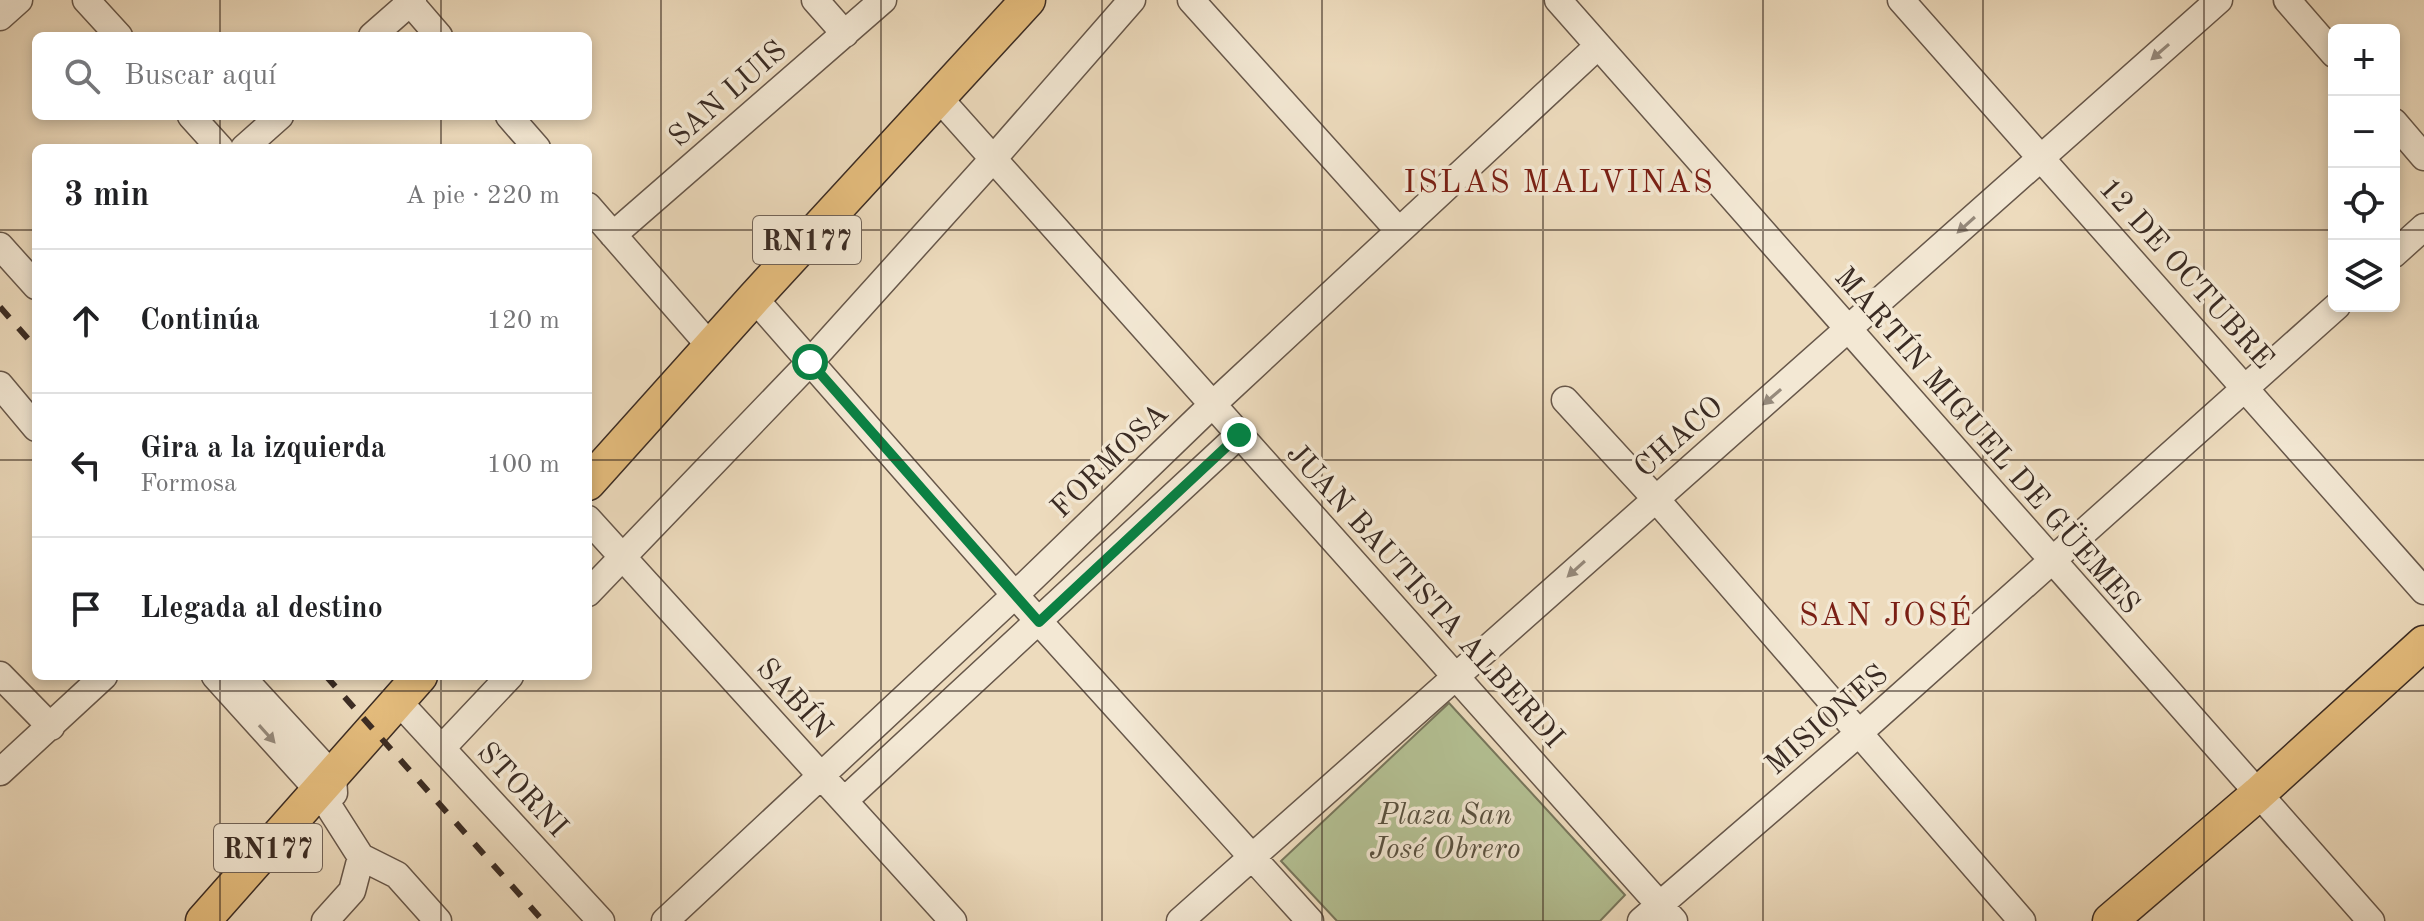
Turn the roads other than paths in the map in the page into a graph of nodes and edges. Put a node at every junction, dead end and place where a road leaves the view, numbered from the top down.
1 (19, 0) edge
2 (86, 0) edge
3 (815, 0) edge
4 (883, 0) edge
5 (1028, 0) edge
6 (1132, 0) edge
7 (1191, 0) edge
8 (1558, 0) edge
9 (1901, 0) edge
10 (2219, 0) edge
11 (2287, 0) edge
12 (410, 1) edge
13 (0, 17) edge
14 (115, 32) edge
15 (376, 32) edge
16 (436, 32) edge
17 (845, 34) junction
18 (1598, 46) junction
19 (2328, 47) edge
20 (938, 97) junction
21 (195, 120) edge
22 (276, 120) edge
23 (512, 120) edge
24 (2400, 129) edge
25 (216, 144) edge
26 (248, 144) edge
27 (534, 144) edge
28 (2424, 157) edge
29 (2040, 158) junction
30 (993, 159) junction
31 (592, 211) edge
32 (2424, 227) edge
33 (1399, 231) junction
34 (613, 235) junction
35 (0, 246) edge
36 (2400, 249) edge
37 (32, 282) edge
38 (754, 298) junction
39 (2330, 312) edge
40 (1849, 330) junction
41 (710, 346) junction
42 (810, 362) junction
43 (0, 385) edge
44 (2246, 387) junction
45 (1565, 400) dead end
46 (1212, 405) junction
47 (32, 423) edge
48 (1239, 435) junction
49 (592, 479) edge
50 (1655, 498) junction
51 (592, 523) edge
52 (622, 556) junction
53 (2051, 561) junction
54 (592, 589) edge
55 (2424, 591) edge
56 (1015, 595) junction
57 (1039, 622) junction
58 (2424, 643) edge
59 (0, 675) edge
60 (1455, 676) junction
61 (100, 680) edge
62 (219, 680) edge
63 (244, 680) edge
64 (506, 680) edge
65 (409, 688) edge
66 (51, 727) junction
67 (1859, 733) junction
68 (442, 748) junction
69 (0, 772) edge
70 (823, 776) junction
71 (329, 794) junction
72 (2258, 794) junction
73 (845, 800) junction
74 (361, 857) junction
75 (1252, 857) junction
76 (1658, 915) edge
77 (203, 921) edge
78 (325, 921) edge
79 (438, 921) edge
80 (601, 921) edge
81 (665, 921) edge
82 (953, 921) edge
83 (1180, 921) edge
84 (1310, 921) edge
85 (2022, 921) edge
86 (2110, 921) edge
87 (2371, 921) edge

1 - 13 street
2 - 14 street
3 - 17 street
4 - 17 street, SAN LUIS
5 - 20 main road, RN177
6 - 30 street
7 - 33 street
8 - 18 street, MARTÍN MIGUEL DE GÜEMES
9 - 29 street, 12 DE OCTUBRE
10 -> 29 street, CHACO
11 - 19 street
12 - 15 street
12 - 16 street
17 - 34 street, SAN LUIS
18 - 33 street, FORMOSA
18 - 40 street, MARTÍN MIGUEL DE GÜEMES
20 - 30 street, JUAN BAUTISTA ALBERDI
20 - 38 main road, RN177
21 - 25 street
22 - 26 street
23 - 27 street
24 - 28 street
29 -> 40 street, CHACO
29 - 44 street, 12 DE OCTUBRE
30 - 42 street
30 - 46 street, JUAN BAUTISTA ALBERDI
31 - 34 street
32 - 36 street
33 - 46 street, FORMOSA
34 - 41 street
35 - 37 street
38 - 41 main road, RN177
38 - 42 street
39 - 44 street, MISIONES
40 -> 50 street, CHACO
40 - 53 street, MARTÍN MIGUEL DE GÜEMES
41 - 49 main road, RN177
42 - 52 street
42 - 56 street
43 - 47 street
44 - 53 street, MISIONES
44 - 55 street, 12 DE OCTUBRE
45 - 50 street
46 - 48 street, JUAN BAUTISTA ALBERDI
46 - 56 street, FORMOSA
48 - 57 street
48 - 60 street, JUAN BAUTISTA ALBERDI
50 -> 60 street, CHACO
50 - 67 street
51 - 52 street, SABÍN
52 - 54 street
52 - 70 street, SABÍN
53 - 67 street, MISIONES
53 - 72 street, MARTÍN MIGUEL DE GÜEMES
56 - 57 street
56 - 70 street, FORMOSA
57 - 73 street
57 - 75 street
58 - 72 main road
59 - 66 street
60 - 75 street, CHACO
60 - 76 street, JUAN BAUTISTA ALBERDI
61 - 66 street
62 -> 71 street
63 - 71 street
64 - 68 street
65 - 68 street, STORNI
65 - 71 main road, RN177
66 - 69 street
67 - 76 street, MISIONES
67 - 85 street
68 - 80 street, STORNI
70 - 73 street, SABÍN
70 - 81 street, FORMOSA
71 - 74 street
71 - 77 main road, RN177
72 - 86 main road
72 - 87 street, MARTÍN MIGUEL DE GÜEMES
73 - 82 street, SABÍN
74 - 78 street
74 - 79 street
75 - 83 street, CHACO
75 - 84 street

